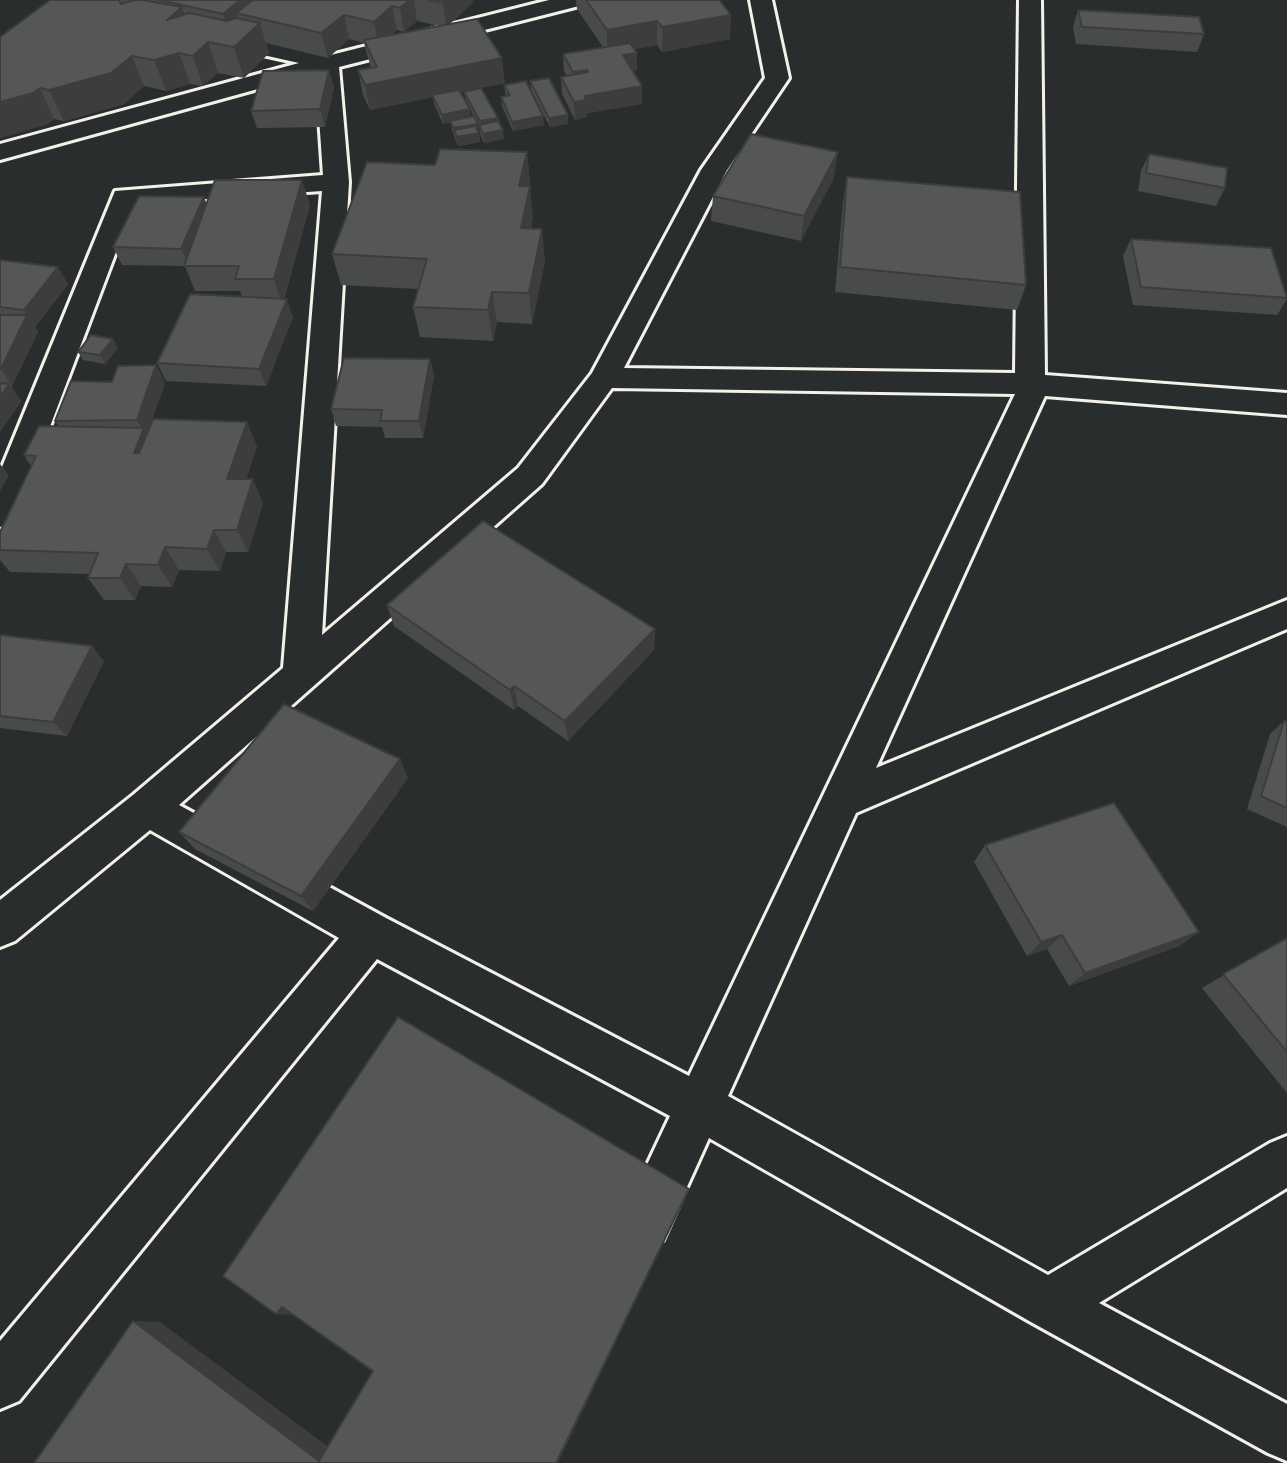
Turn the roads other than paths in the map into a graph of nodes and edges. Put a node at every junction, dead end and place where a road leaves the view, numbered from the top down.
1 (499, 0) edge
2 (575, 0) edge
3 (761, 0) edge
4 (1030, 0) edge
5 (543, 8) junction
6 (191, 32) edge
7 (327, 63) junction
8 (0, 152) edge
9 (336, 182) junction
10 (604, 377) junction
11 (1030, 384) junction
12 (1287, 404) edge
13 (0, 514) edge
14 (1287, 614) edge
15 (302, 673) junction
16 (841, 801) junction
17 (147, 808) junction
18 (0, 926) edge
19 (371, 933) junction
20 (699, 1106) junction
21 (1287, 1160) edge
22 (629, 1256) edge
23 (1049, 1304) junction
24 (0, 1382) edge
25 (1287, 1434) edge

1 - 5 street
2 - 5 street
3 - 10 street
4 - 11 street
5 - 7 street
6 - 7 street
7 - 8 street
7 - 9 street
9 - 13 street
9 - 15 street
10 - 11 street
10 - 15 street
11 - 12 street
11 - 16 street
14 - 16 street
15 - 17 street
16 - 20 street
17 - 18 street
17 - 19 street
19 - 20 street
19 - 24 street
20 - 22 street
20 - 23 street
21 - 23 street
23 - 25 street

